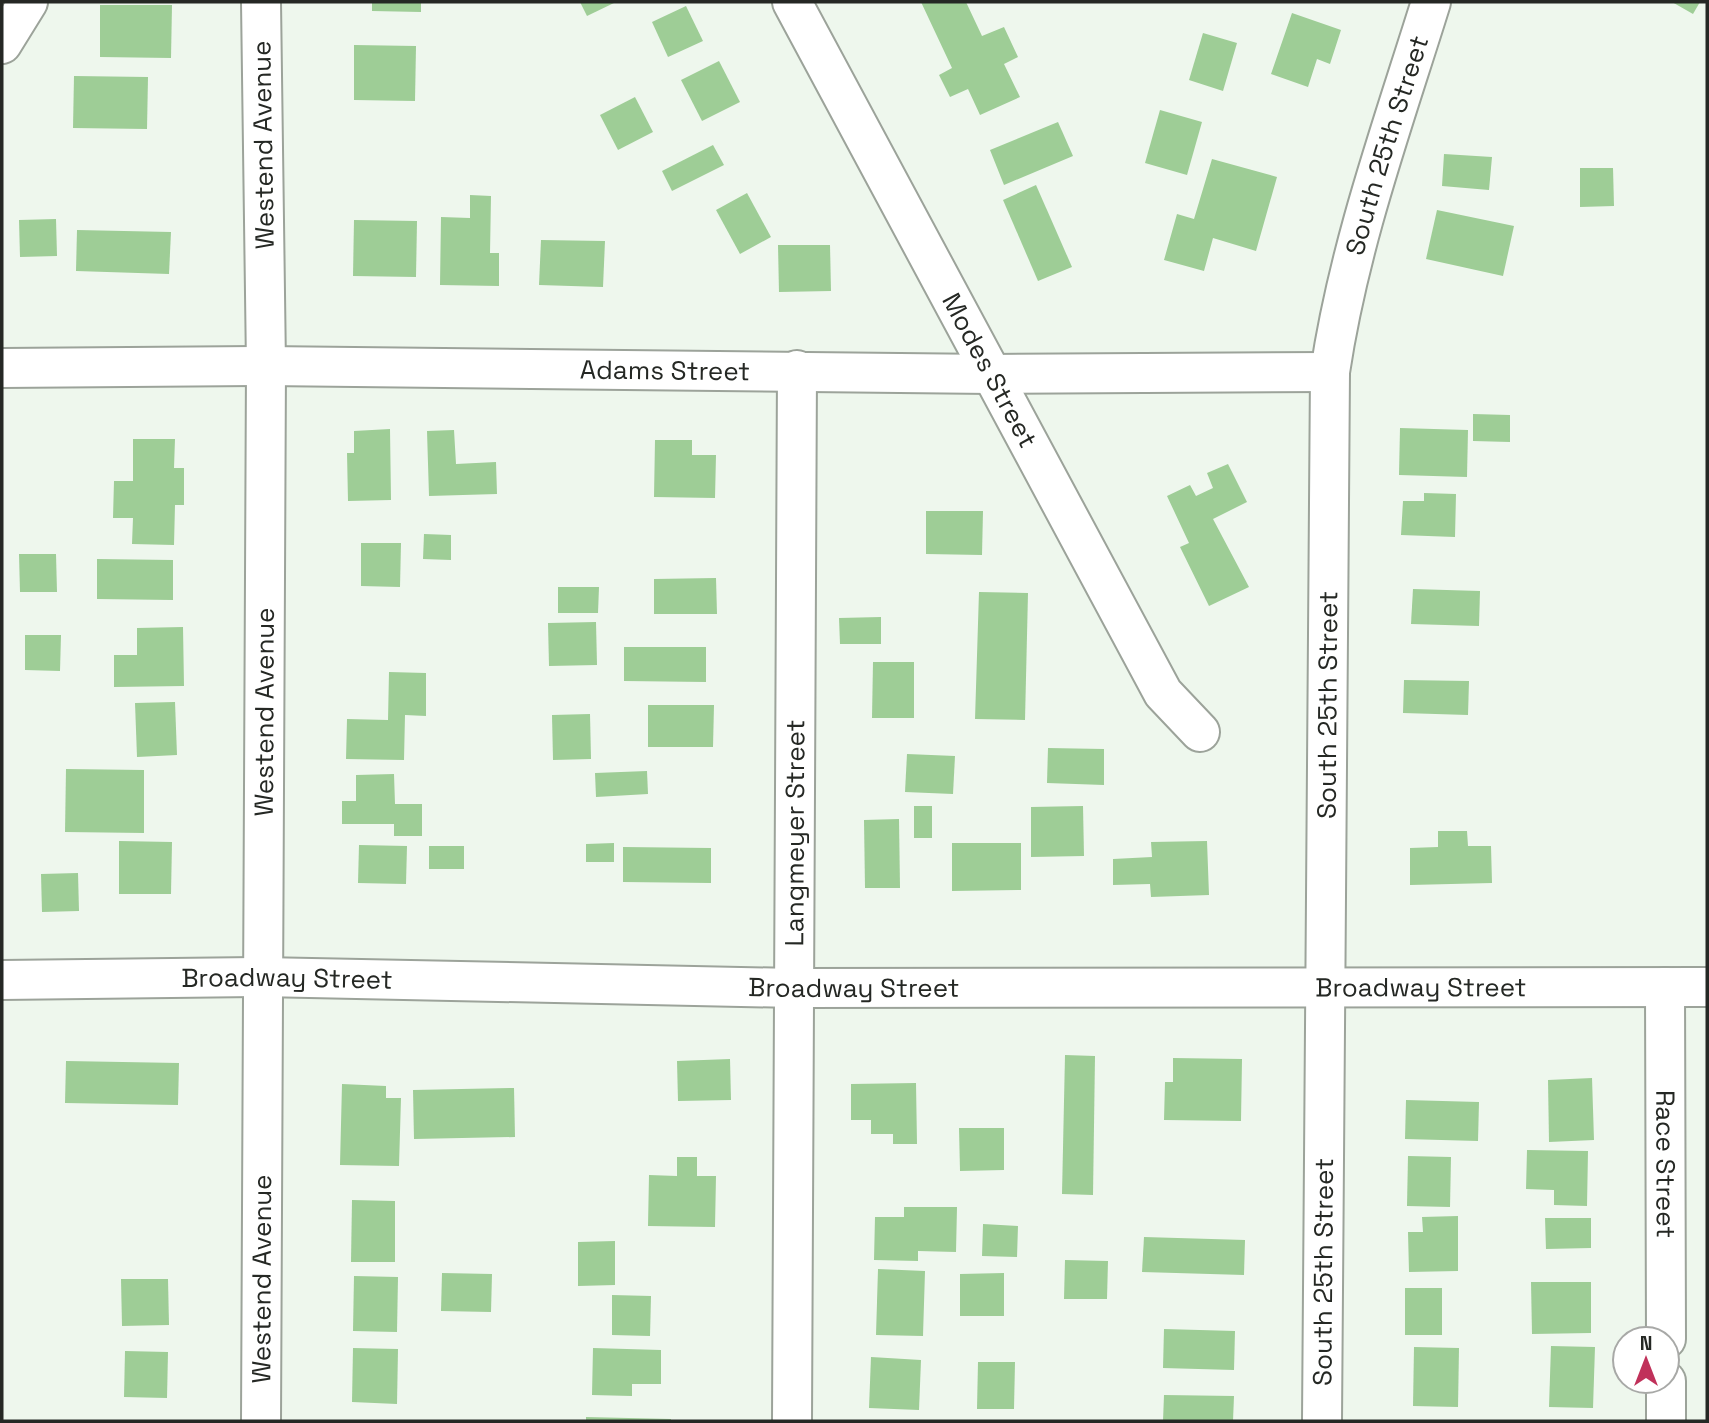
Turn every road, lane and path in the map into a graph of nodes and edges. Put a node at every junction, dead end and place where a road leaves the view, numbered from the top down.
1 (29, 2) edge
2 (261, 2) edge
3 (792, 2) edge
4 (1431, 2) edge
5 (2, 44) edge
6 (266, 366) junction
7 (2, 368) edge
8 (797, 370) junction
9 (1330, 372) junction
10 (990, 374) junction
11 (1200, 732) dead end
12 (262, 977) junction
13 (2, 980) edge
14 (1325, 986) junction
15 (1665, 987) junction
16 (1707, 987) edge
17 (794, 988) junction
18 (1666, 1325) edge
19 (1666, 1395) edge
20 (261, 1421) edge
21 (792, 1421) edge
22 (1322, 1421) edge
23 (1666, 1421) edge

1 - 5 street
2 - 6 street, Westend Avenue
3 - 10 street, Modes Street
4 - 9 street, South 25th Street
6 - 7 street, Adams Street
6 - 8 street, Adams Street
6 - 12 street, Westend Avenue
8 - 10 street, Adams Street
8 - 17 street, Langmeyer Street
9 - 10 street, Adams Street
9 - 14 street, South 25th Street
10 - 11 street, Modes Street
12 - 13 street, Broadway Street
12 - 17 street, Broadway Street
12 - 20 street, Westend Avenue
14 - 15 street, Broadway Street
14 - 17 street, Broadway Street
14 - 22 street, South 25th Street
15 - 16 street, Broadway Street
15 - 18 street, Race Street
17 - 21 street, Langmeyer Street
19 - 23 street

